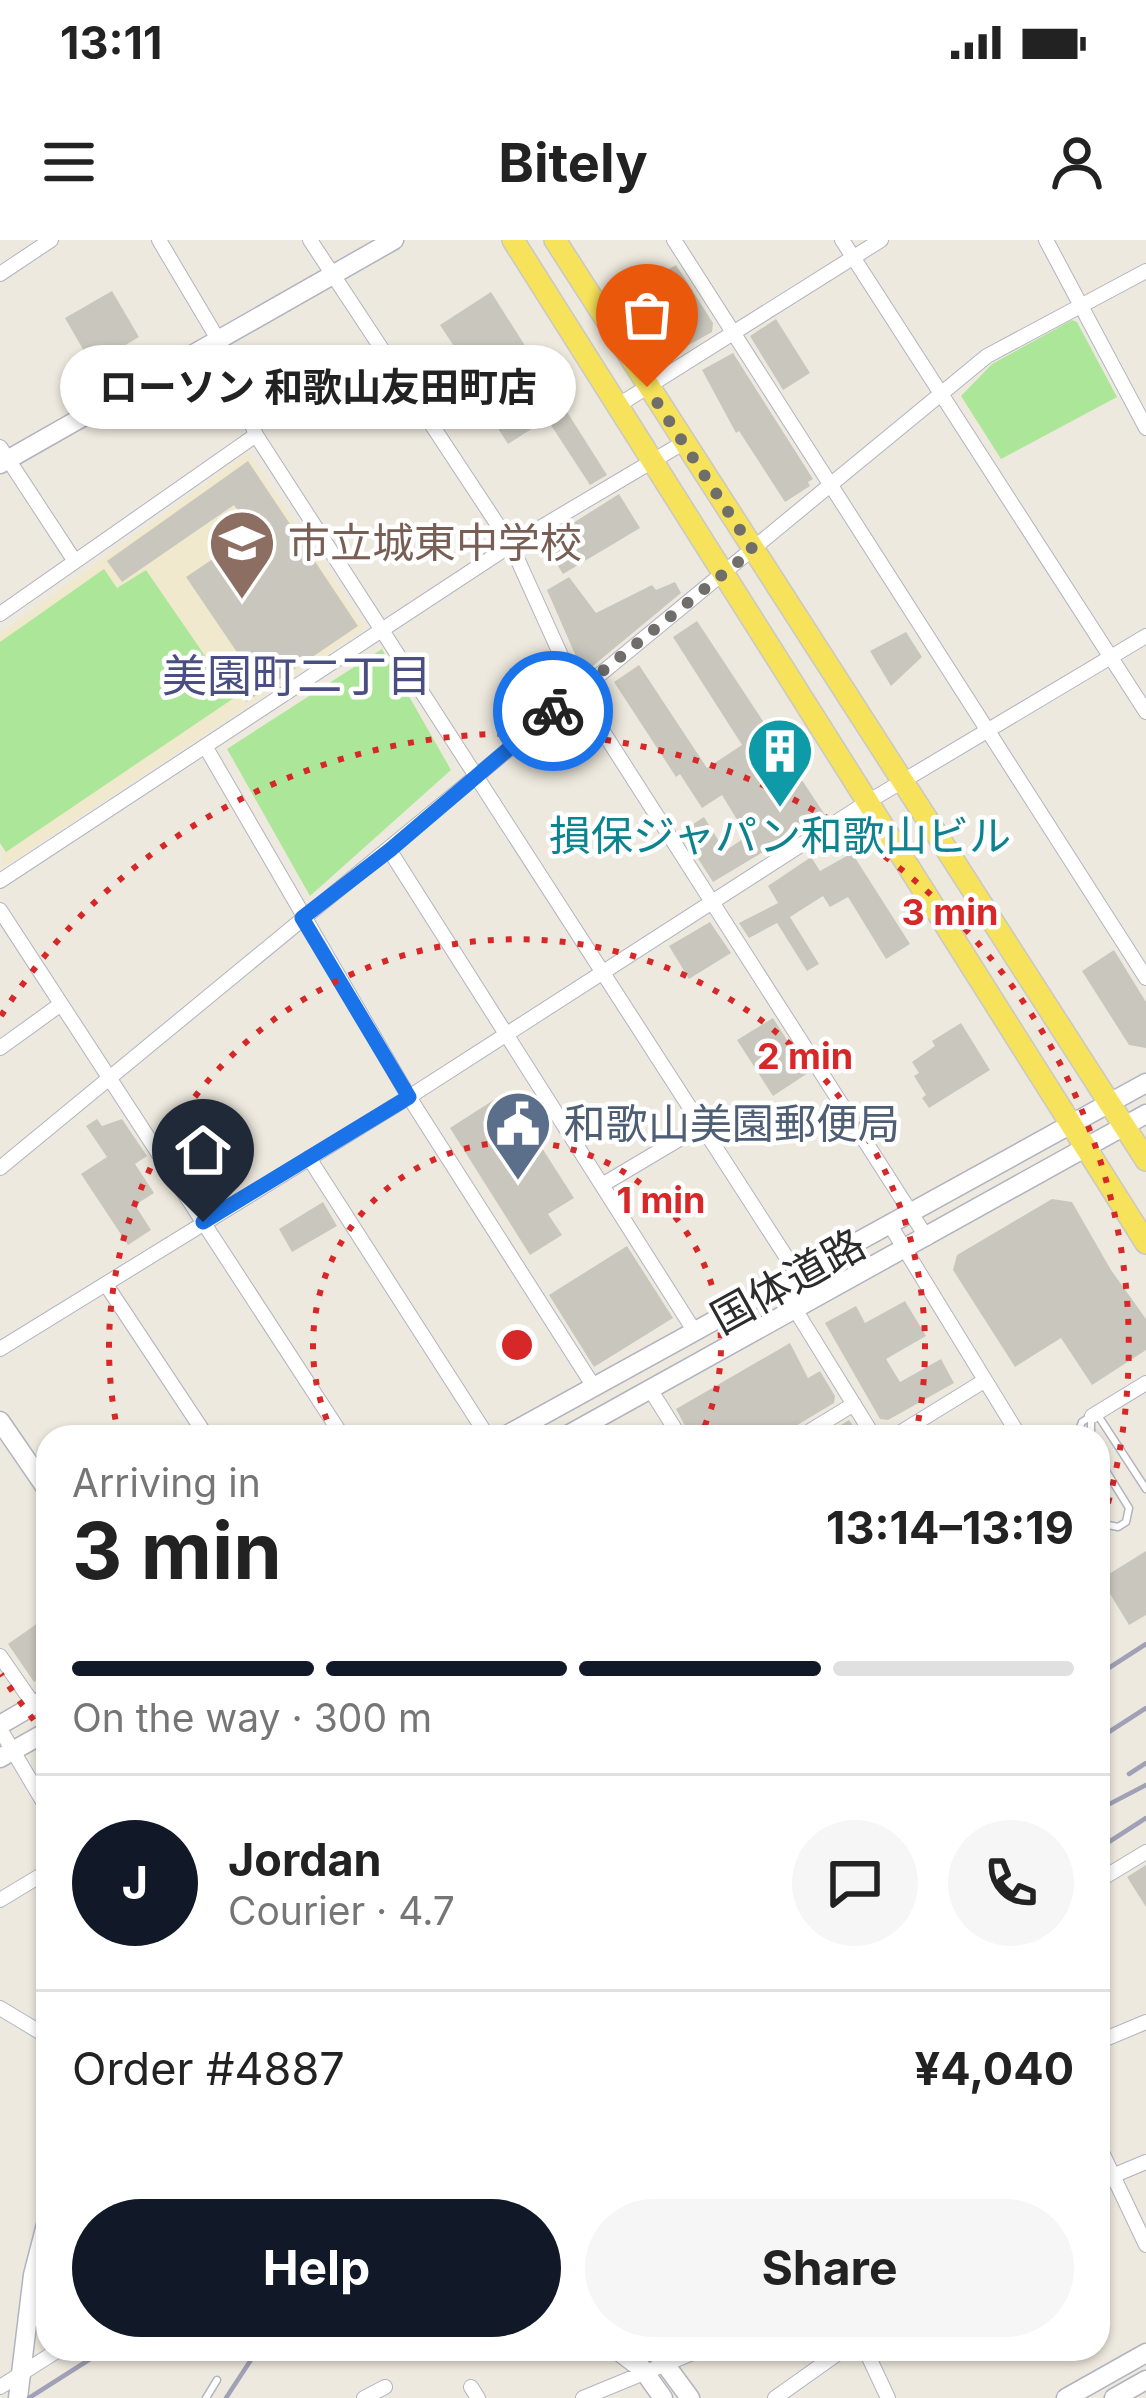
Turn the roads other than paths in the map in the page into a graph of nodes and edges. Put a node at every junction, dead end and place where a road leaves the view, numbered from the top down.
1 (51, 240) edge
2 (159, 240) edge
3 (310, 240) edge
4 (394, 240) edge
5 (513, 240) edge
6 (555, 240) edge
7 (674, 240) edge
8 (842, 240) edge
9 (881, 240) edge
10 (1046, 240) edge
11 (854, 258) junction
12 (1146, 271) edge
13 (0, 274) edge
14 (330, 276) junction
15 (1080, 306) junction
16 (734, 333) junction
17 (219, 341) junction
18 (647, 387) junction
19 (942, 392) junction
20 (617, 406) junction
21 (1146, 428) edge
22 (256, 435) junction
23 (682, 443) junction
24 (3, 457) edge
25 (653, 462) junction
26 (831, 485) junction
27 (511, 544) junction
28 (753, 550) junction
29 (74, 560) junction
30 (723, 575) junction
31 (0, 614) edge
32 (384, 628) junction
33 (1146, 636) edge
34 (1111, 658) junction
35 (577, 691) junction
36 (1146, 712) edge
37 (988, 731) junction
38 (205, 746) junction
39 (476, 775) junction
40 (904, 780) junction
41 (866, 803) junction
42 (390, 850) junction
43 (0, 881) edge
44 (711, 902) junction
45 (0, 910) edge
46 (302, 918) junction
47 (604, 970) junction
48 (1146, 978) edge
49 (62, 1004) junction
50 (506, 1034) junction
51 (0, 1048) edge
52 (109, 1076) junction
53 (1146, 1084) edge
54 (409, 1097) junction
55 (1110, 1104) junction
56 (1146, 1114) edge
57 (1073, 1124) junction
58 (703, 1125) junction
59 (1124, 1127) junction
60 (1088, 1148) junction
61 (309, 1158) junction
62 (1146, 1160) edge
63 (0, 1168) edge
64 (602, 1185) junction
65 (911, 1214) junction
66 (203, 1222) junction
67 (890, 1225) junction
68 (927, 1238) junction
69 (1146, 1243) edge
70 (905, 1250) junction
71 (799, 1275) junction
72 (780, 1285) junction
73 (107, 1286) junction
74 (814, 1300) junction
75 (795, 1310) junction
76 (695, 1332) junction
77 (0, 1349) edge
78 (984, 1381) junction
79 (594, 1387) junction
80 (1144, 1388) edge
81 (650, 1389) junction
82 (854, 1404) junction
83 (1094, 1415) junction
84 (0, 1421) edge
85 (199, 1425) edge
86 (335, 1425) edge
87 (480, 1425) edge
88 (525, 1425) edge
89 (586, 1425) edge
90 (672, 1425) edge
91 (820, 1425) edge
92 (867, 1425) edge
93 (912, 1425) edge
94 (1012, 1425) edge
95 (1081, 1425) edge
96 (1093, 1425) edge
97 (1101, 1425) edge
98 (1110, 1438) edge
99 (36, 1474) edge
100 (1110, 1477) edge
101 (1146, 1489) edge
102 (1110, 1525) edge
103 (0, 1656) edge
104 (36, 1696) edge
105 (36, 1704) edge
106 (0, 1727) edge
107 (36, 1738) edge
108 (7, 1755) edge
109 (36, 1794) edge
110 (1146, 1852) edge
111 (1110, 1874) edge
112 (36, 1878) edge
113 (0, 1900) edge
114 (0, 2008) edge
115 (1146, 2023) edge
116 (36, 2030) edge
117 (1110, 2037) edge
118 (1146, 2162) edge
119 (1110, 2168) edge
120 (1114, 2176) junction
121 (1110, 2178) edge
122 (1146, 2245) edge
123 (36, 2263) edge
124 (1146, 2353) edge
125 (42, 2361) edge
126 (629, 2361) edge
127 (636, 2361) edge
128 (655, 2361) edge
129 (666, 2361) edge
130 (827, 2361) edge
131 (871, 2361) edge
132 (644, 2372) junction
133 (217, 2380) dead end
134 (1146, 2380) edge
135 (10, 2383) edge
136 (385, 2387) dead end
137 (206, 2398) edge
138 (364, 2398) edge
139 (584, 2398) edge
140 (663, 2398) edge
141 (690, 2398) edge
142 (776, 2398) edge
143 (888, 2398) edge
144 (1066, 2398) edge
145 (1114, 2398) edge

1 - 13 street
2 - 17 street
3 - 14 street
4 - 14 street
5 - 20 main road
6 - 18 main road
7 - 16 street
8 - 11 street
9 - 11 street
10 - 15 street
11 - 16 street
11 - 19 street
12 - 15 street
14 - 17 street
14 - 27 street
15 - 19 street
15 - 21 street
16 - 18 street
16 - 26 street
17 - 22 street
17 - 24 street
18 - 20 street
18 - 23 main road
19 - 26 street
19 - 34 street
20 - 25 main road
22 - 29 street
22 - 32 street
23 - 25 street
23 - 28 main road
24 - 29 street
25 - 27 street
25 - 30 main road
26 - 28 street
26 - 37 street
27 - 32 street
27 - 35 street
28 - 30 street
28 - 40 main road
29 - 31 street
30 - 35 street
30 - 41 main road
32 - 38 street
32 - 39 street
33 - 34 street
34 - 36 street
34 - 37 street
35 - 39 street
35 - 44 street
37 - 40 street
37 - 48 street
38 - 43 street
38 - 46 street
39 - 42 street
39 - 47 street
40 - 41 street
40 - 55 main road
41 - 44 street
41 - 57 main road
42 - 46 street
42 - 50 street
44 - 47 street
44 - 65 street
45 - 49 street
46 - 52 street
46 - 54 street
47 - 50 street
47 - 58 street
49 - 51 street
49 - 52 street
50 - 54 street
50 - 64 street
52 - 63 street
52 - 66 street
53 - 55 street, 国体道路
54 - 61 street
54 - 79 street
55 - 57 street, 国体道路
55 - 59 main road
56 - 59 street, 国体道路
57 - 60 main road
57 - 65 street, 国体道路
58 - 64 street
58 - 71 street
59 - 60 street, 国体道路
59 - 62 main road
60 - 68 street, 国体道路
60 - 69 main road
61 - 66 street
61 - 87 street
64 - 76 street
65 - 67 street, 国体道路
65 - 68 street
66 - 73 street
66 - 86 street
67 - 70 street
67 - 71 street, 国体道路
68 - 70 street, 国体道路
70 - 74 street, 国体道路
70 - 78 street
71 - 72 street, 国体道路
71 - 74 street
72 - 75 street
72 - 76 street, 国体道路
73 - 77 street
73 - 85 street
74 - 75 street, 国体道路
75 - 81 street, 国体道路
75 - 82 street
76 - 79 street, 国体道路
78 - 93 street
78 - 94 street
79 - 88 street, 国体道路
80 - 83 street
81 - 89 street, 国体道路
81 - 90 street
82 - 91 street
82 - 92 street
83 - 95 lane
83 - 96 lane
83 - 97 lane
84 - 99 street
98 - 101 lane
100 - 102 lane
103 - 104 street
105 - 106 street
106 - 108 street
107 - 108 street
108 - 109 street
110 - 111 street
112 - 113 street
114 - 116 street
115 - 117 street
118 - 120 street
119 - 120 street
120 - 121 street
120 - 122 street
123 - 135 street
124 - 144 street
125 - 135 street
126 - 132 street
127 - 132 street
128 - 132 street
129 - 141 street
130 - 142 street
131 - 143 street
132 - 139 street
132 - 140 street
133 - 137 lane
134 - 145 street
136 - 138 street

